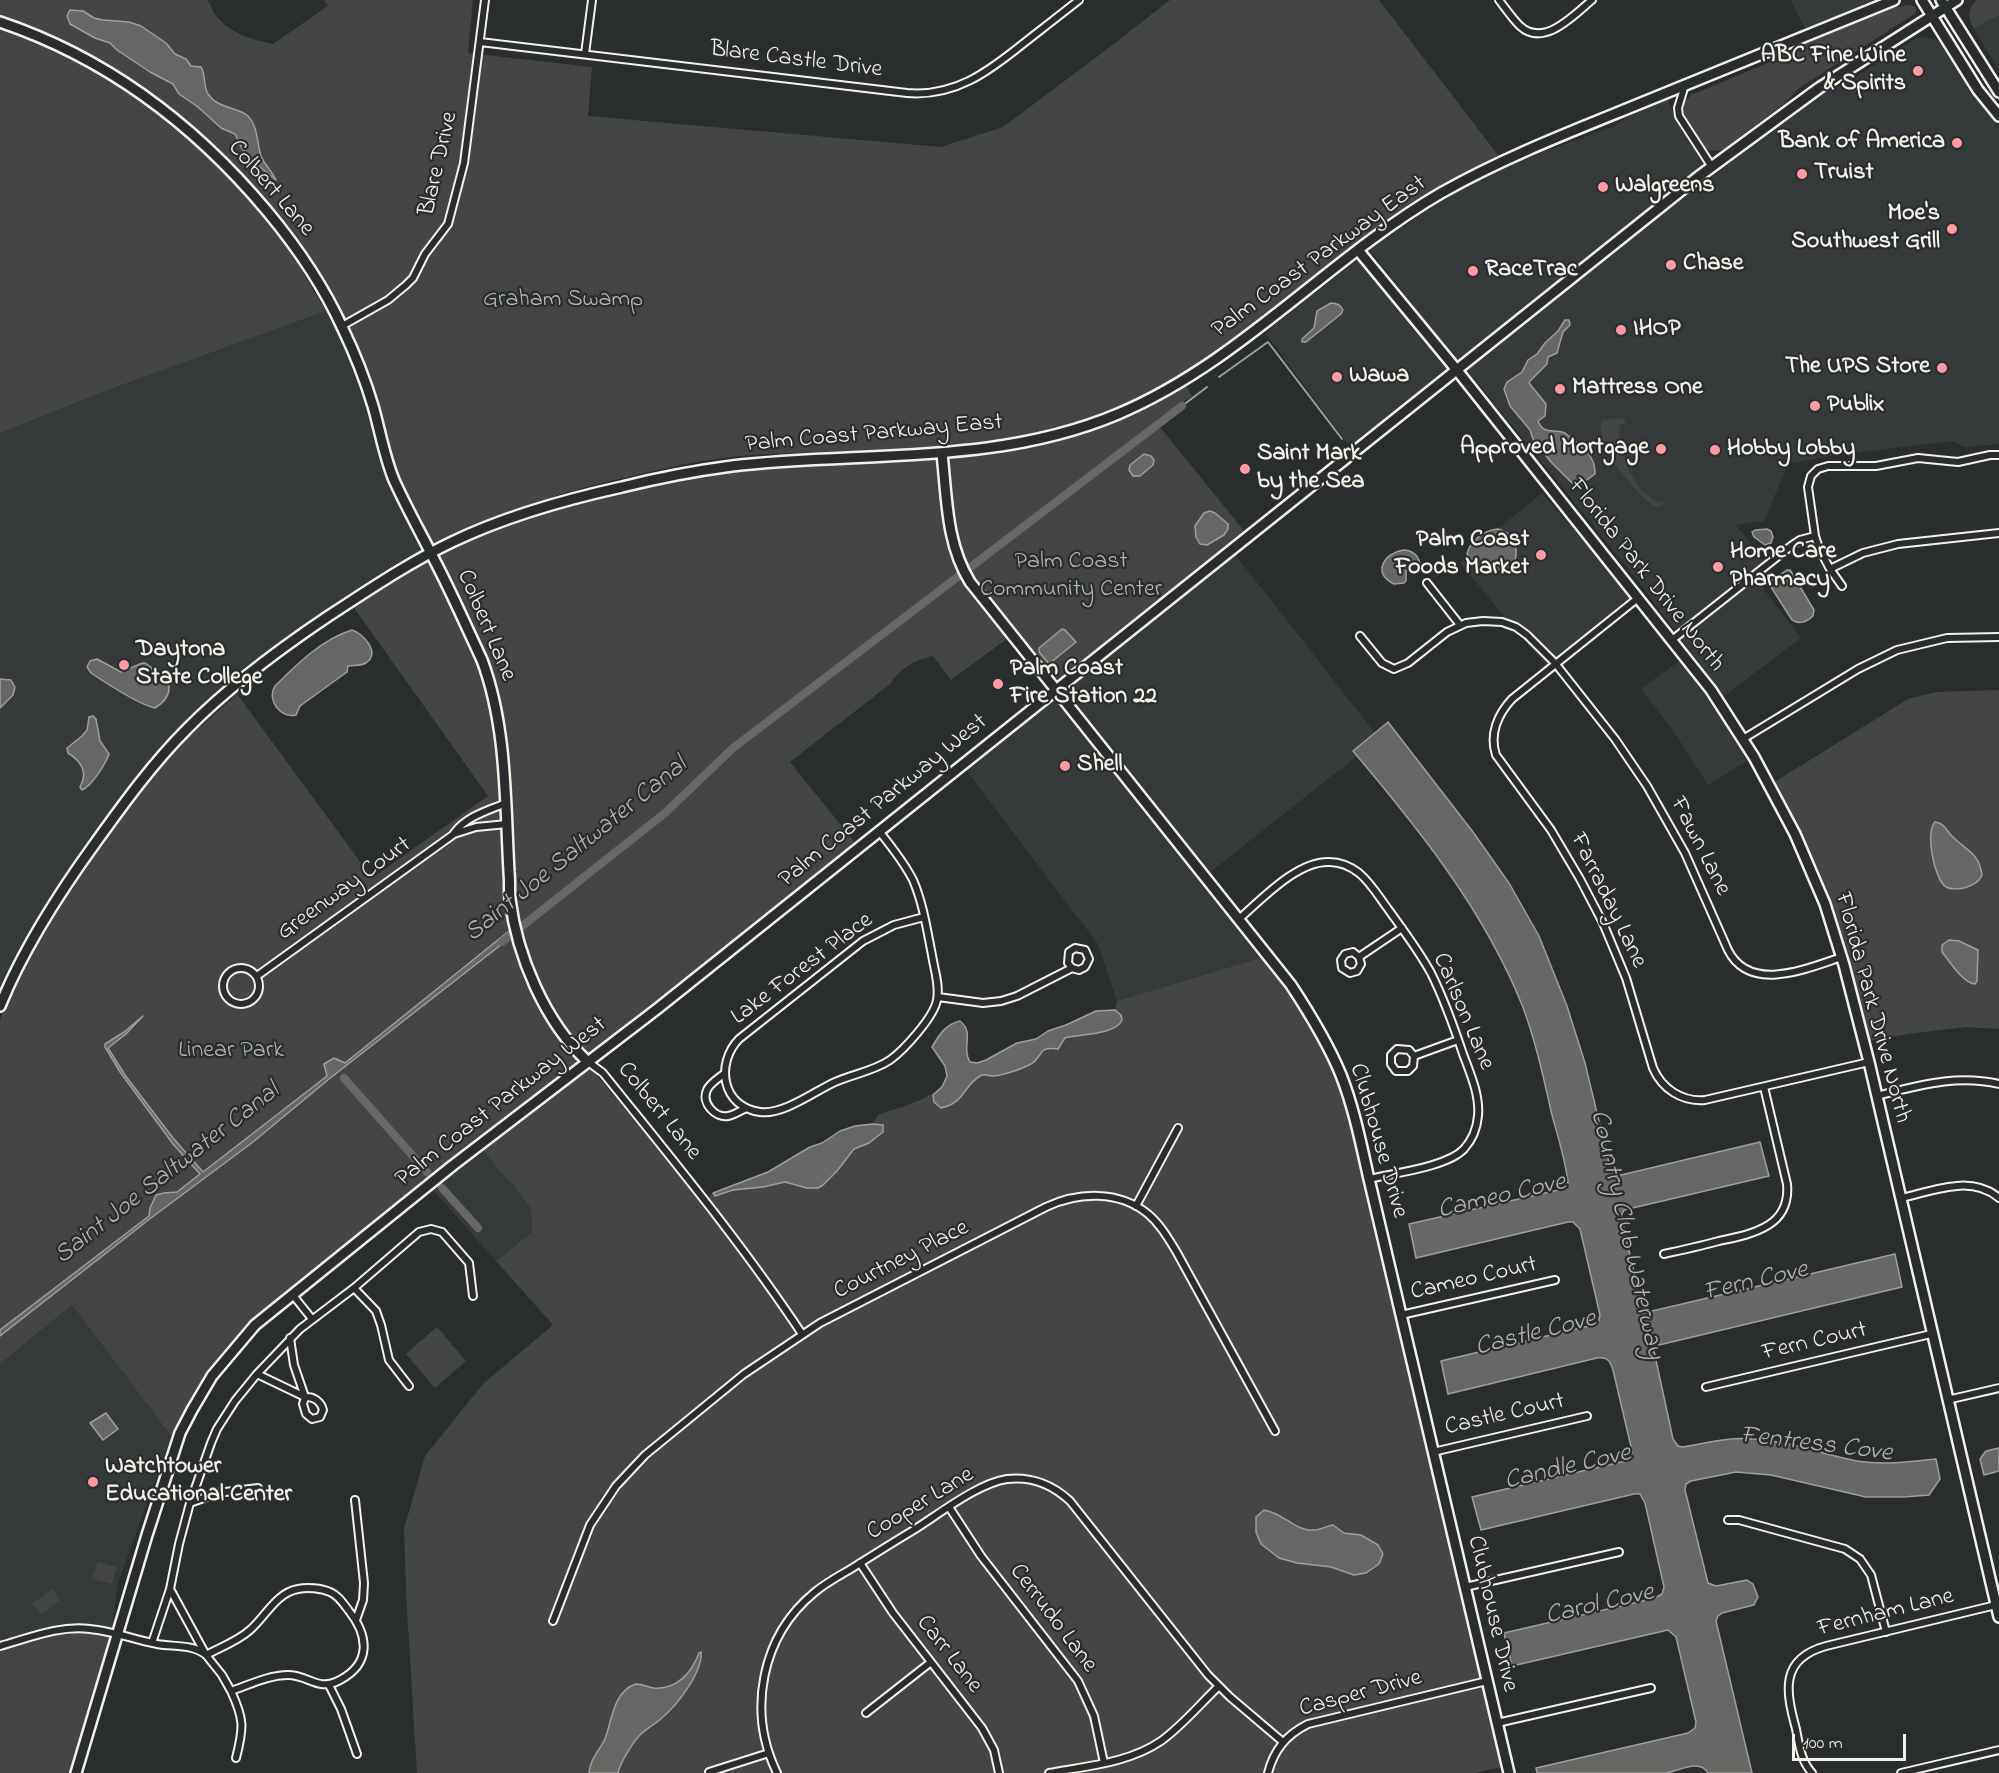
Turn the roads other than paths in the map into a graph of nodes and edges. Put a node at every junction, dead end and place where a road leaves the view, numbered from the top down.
1 (485, 0) edge
2 (592, 0) edge
3 (1079, 0) edge
4 (1499, 0) edge
5 (1592, 0) edge
6 (1894, 0) edge
7 (1922, 0) edge
8 (1958, 0) edge
9 (1944, 4) edge
10 (1931, 16) junction
11 (0, 22) edge
12 (480, 42) junction
13 (585, 54) junction
14 (1685, 85) junction
15 (1999, 92) edge
16 (1999, 116) edge
17 (1712, 166) junction
18 (1358, 250) junction
19 (342, 326) junction
20 (1456, 369) junction
21 (942, 454) junction
22 (1999, 455) edge
23 (1999, 533) edge
24 (1815, 536) junction
25 (430, 553) junction
26 (1830, 569) junction
27 (1427, 583) dead end
28 (1842, 586) dead end
29 (1638, 598) junction
30 (1460, 625) junction
31 (1360, 636) dead end
32 (1999, 637) edge
33 (1672, 640) junction
34 (1555, 663) junction
35 (1056, 690) junction
36 (1743, 739) junction
37 (506, 803) junction
38 (507, 824) junction
39 (879, 831) junction
40 (454, 834) junction
41 (924, 917) junction
42 (1239, 919) junction
43 (1402, 928) junction
44 (1359, 957) dead end
45 (1842, 957) junction
46 (1072, 968) dead end
47 (257, 976) junction
48 (938, 997) junction
49 (0, 1006) edge
50 (1458, 1040) junction
51 (1414, 1056) junction
52 (587, 1061) junction
53 (1869, 1062) junction
54 (725, 1073) junction
55 (1999, 1083) edge
56 (1764, 1087) junction
57 (1876, 1096) junction
58 (746, 1108) junction
59 (1178, 1128) dead end
60 (1369, 1179) junction
61 (1901, 1198) junction
62 (1999, 1198) edge
63 (1136, 1206) junction
64 (1664, 1254) dead end
65 (1555, 1280) dead end
66 (354, 1288) junction
67 (292, 1294) junction
68 (473, 1296) dead end
69 (1401, 1315) junction
70 (312, 1319) junction
71 (802, 1334) junction
72 (1931, 1334) junction
73 (290, 1338) junction
74 (257, 1374) junction
75 (409, 1386) dead end
76 (1706, 1387) dead end
77 (1999, 1388) edge
78 (1947, 1400) junction
79 (1587, 1416) dead end
80 (1275, 1431) dead end
81 (1432, 1452) junction
82 (258, 1488) dead end
83 (355, 1500) dead end
84 (190, 1503) junction
85 (949, 1507) junction
86 (1728, 1520) dead end
87 (1619, 1552) dead end
88 (860, 1563) junction
89 (1465, 1587) junction
90 (170, 1589) junction
91 (1996, 1605) junction
92 (1999, 1617) edge
93 (356, 1620) junction
94 (553, 1621) dead end
95 (1886, 1632) junction
96 (117, 1634) junction
97 (152, 1643) junction
98 (0, 1646) edge
99 (206, 1655) junction
100 (931, 1662) junction
101 (1486, 1681) junction
102 (329, 1685) junction
103 (1219, 1686) junction
104 (1651, 1688) dead end
105 (231, 1691) junction
106 (866, 1713) dead end
107 (1497, 1724) junction
108 (1283, 1742) junction
109 (1999, 1750) edge
110 (769, 1753) junction
111 (357, 1754) dead end
112 (236, 1758) dead end
113 (1104, 1763) junction
114 (1925, 1770) edge
115 (709, 1772) edge
116 (76, 1773) edge
117 (777, 1773) edge
118 (999, 1773) edge
119 (1049, 1773) edge
120 (1268, 1773) edge
121 (1509, 1773) edge
122 (1812, 1773) edge
123 (1901, 1773) edge

1 - 12 street, Blare Drive
2 - 13 street
3 - 13 street, Blare Castle Drive
4 - 5 street
6 - 14 main road, Palm Coast Parkway East
7 - 10 main road
8 - 9 main road, Palm Coast Parkway West
9 - 10 main road, Palm Coast Parkway West
9 - 15 main road
10 - 16 main road
10 - 17 main road, Palm Coast Parkway West
11 - 19 main road, Colbert Lane
12 - 13 street, Blare Castle Drive
12 - 19 street, Blare Drive
14 - 17 street
14 - 18 main road, Palm Coast Parkway East
17 - 20 main road, Palm Coast Parkway West
18 - 20 main road, Florida Park Drive North
18 - 21 main road, Palm Coast Parkway East
19 - 25 main road, Colbert Lane
20 - 29 main road, Florida Park Drive North
20 - 35 main road, Palm Coast Parkway West
21 - 25 main road, Palm Coast Parkway East
21 - 35 main road, Clubhouse Drive
22 - 24 street
23 - 26 street
24 - 26 street
24 - 33 street
25 - 37 main road, Colbert Lane
25 - 49 main road, Palm Coast Parkway East
26 - 28 street
27 - 30 street
29 - 33 main road, Florida Park Drive North
29 - 34 street, Farraday Lane
30 - 31 street
30 - 34 street, Fawn Lane
32 - 36 street
33 - 36 main road, Florida Park Drive North
34 - 45 street, Fawn Lane
34 - 56 street, Farraday Lane
35 - 39 main road, Palm Coast Parkway West
35 - 42 main road, Clubhouse Drive
36 - 45 main road, Florida Park Drive North
37 - 38 main road, Colbert Lane
37 - 40 street, Greenway Court
38 - 40 street
38 - 52 main road, Colbert Lane
39 - 41 street
39 - 52 main road, Palm Coast Parkway West
40 - 47 street, Greenway Court
41 - 48 street
41 - 54 street, Lake Forest Place
42 - 43 street, Carlson Lane
42 - 60 main road, Clubhouse Drive
43 - 44 street
43 - 50 street, Carlson Lane
45 - 53 main road, Florida Park Drive North
46 - 48 street
47 - 47 street
48 - 58 street
50 - 51 street
50 - 60 street, Carlson Lane
51 - 51 street
52 - 67 main road, Palm Coast Parkway West
52 - 71 street, Colbert Lane
53 - 56 street, Farraday Lane
53 - 57 main road, Florida Park Drive North
54 - 58 street
54 - 58 street
55 - 57 street
56 - 64 street
57 - 61 main road, Florida Park Drive North
59 - 63 street
60 - 69 main road, Clubhouse Drive
61 - 62 street
61 - 72 main road, Florida Park Drive North
63 - 71 street, Courtney Place
63 - 80 street, Courtney Place
65 - 69 street, Cameo Court
66 - 68 street
66 - 70 street
66 - 75 street
67 - 70 street
67 - 96 main road, Palm Coast Parkway West
69 - 81 main road, Clubhouse Drive
70 - 73 street
71 - 94 street, Courtney Place
72 - 76 street, Fern Court
72 - 78 main road, Florida Park Drive North
73 - 74 street
73 - 74 street
74 - 84 street
77 - 78 street
78 - 91 main road, Florida Park Drive North
79 - 81 street, Castle Court
81 - 89 main road, Clubhouse Drive
82 - 84 street
83 - 93 street
84 - 90 street
85 - 88 street, Cooper Lane
85 - 103 street, Cooper Lane
85 - 113 street, Cerrudo Lane
86 - 95 street
87 - 89 street
88 - 100 street, Carr Lane
88 - 110 street, Cooper Lane
89 - 101 main road, Clubhouse Drive
90 - 97 street
90 - 99 street
91 - 92 main road, Florida Park Drive North
91 - 95 street, Fernham Lane
93 - 99 street
93 - 102 street
95 - 122 street, Fernham Lane
96 - 97 street
96 - 98 street
96 - 116 main road, Palm Coast Parkway West
97 - 99 street
99 - 105 street
100 - 106 street
100 - 118 street, Carr Lane
101 - 107 main road, Clubhouse Drive
101 - 108 street, Casper Drive
102 - 105 street
102 - 111 street
103 - 108 street, Cooper Lane
103 - 113 street
104 - 107 street
105 - 112 street
107 - 121 main road, Clubhouse Drive
108 - 120 street, Casper Drive
109 - 114 street
110 - 115 street
110 - 117 street, Cooper Lane
113 - 119 street
114 - 123 street

